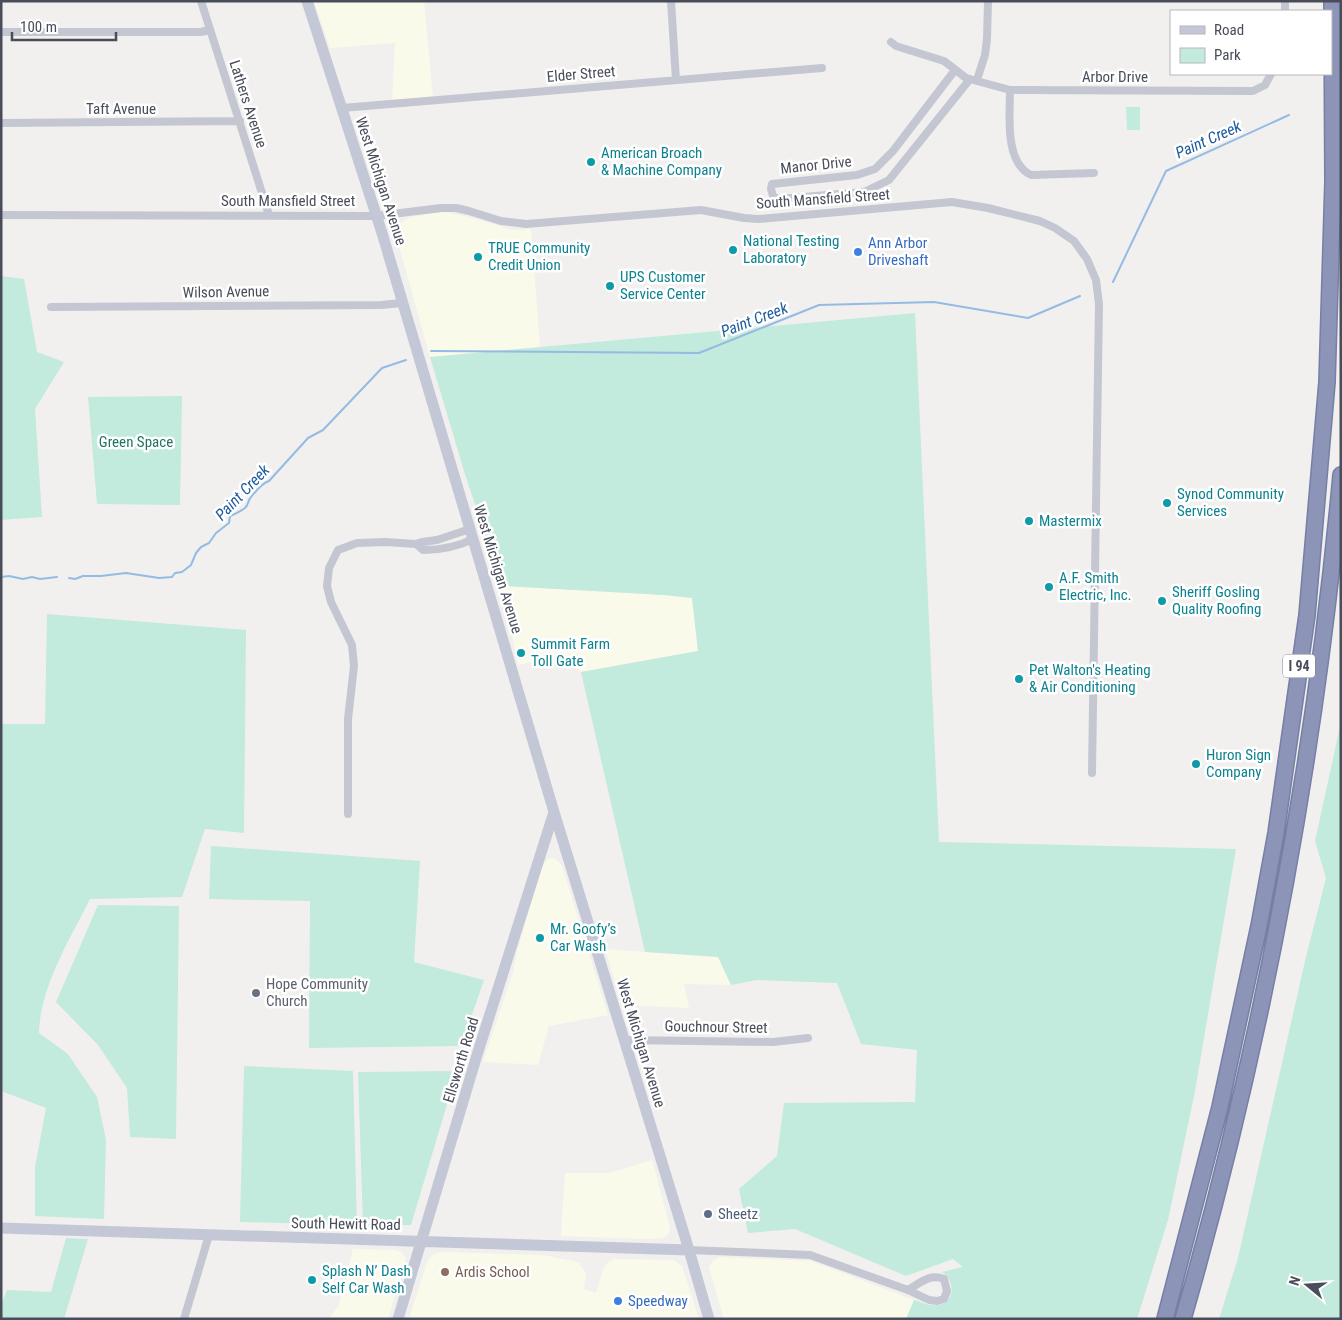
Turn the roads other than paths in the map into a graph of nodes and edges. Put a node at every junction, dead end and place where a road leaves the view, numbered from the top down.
1 (201, 1) edge
2 (306, 1) edge
3 (671, 1) edge
4 (988, 1) edge
5 (1332, 1) edge
6 (209, 30) junction
7 (1, 32) edge
8 (891, 42) dead end
9 (822, 68) dead end
10 (955, 70) junction
11 (1271, 75) edge
12 (974, 79) junction
13 (676, 80) junction
14 (1010, 90) junction
15 (342, 108) junction
16 (240, 121) junction
17 (1, 123) edge
18 (1094, 173) dead end
19 (1, 216) edge
20 (269, 216) junction
21 (376, 216) junction
22 (402, 303) junction
23 (51, 307) dead end
24 (1341, 475) edge
25 (472, 534) junction
26 (416, 544) junction
27 (1092, 773) dead end
28 (554, 812) junction
29 (348, 814) dead end
30 (808, 1038) dead end
31 (624, 1040) junction
32 (1, 1228) edge
33 (209, 1235) junction
34 (421, 1241) junction
35 (689, 1250) junction
36 (908, 1290) junction
37 (184, 1319) edge
38 (398, 1319) edge
39 (709, 1319) edge
40 (1165, 1319) edge
41 (1183, 1319) edge

1 - 6 street, Lathers Avenue
2 - 15 main road, West Michigan Avenue
3 - 13 street
4 - 12 street, Manor Drive
5 - 40 highway, I 94
6 - 7 street
6 - 16 street, Lathers Avenue
8 - 10 street, Arbor Drive
9 - 13 street, Elder Street
10 - 12 street, Arbor Drive
10 - 12 street, Manor Drive
11 - 14 street, Arbor Drive
12 - 14 street, Arbor Drive
13 - 15 street, Elder Street
14 - 18 street
15 - 21 main road, West Michigan Avenue
16 - 17 street, Taft Avenue
16 - 20 street, Lathers Avenue
19 - 20 street, South Mansfield Street
20 - 21 street, South Mansfield Street
21 - 22 main road, West Michigan Avenue
21 - 27 street, South Mansfield Street
22 - 23 street, Wilson Avenue
22 - 25 main road, West Michigan Avenue
24 - 41 highway, I 94
25 - 26 street
25 - 26 street
25 - 28 main road, West Michigan Avenue
26 - 29 street
28 - 31 main road, West Michigan Avenue
28 - 34 main road, Ellsworth Road
30 - 31 street, Gouchnour Street
31 - 35 main road, West Michigan Avenue
32 - 33 main road, South Hewitt Road
33 - 34 main road, South Hewitt Road
33 - 37 street
34 - 35 main road, South Hewitt Road
34 - 38 main road, Ellsworth Road
35 - 36 street
35 - 39 main road, West Michigan Avenue
36 - 36 street

